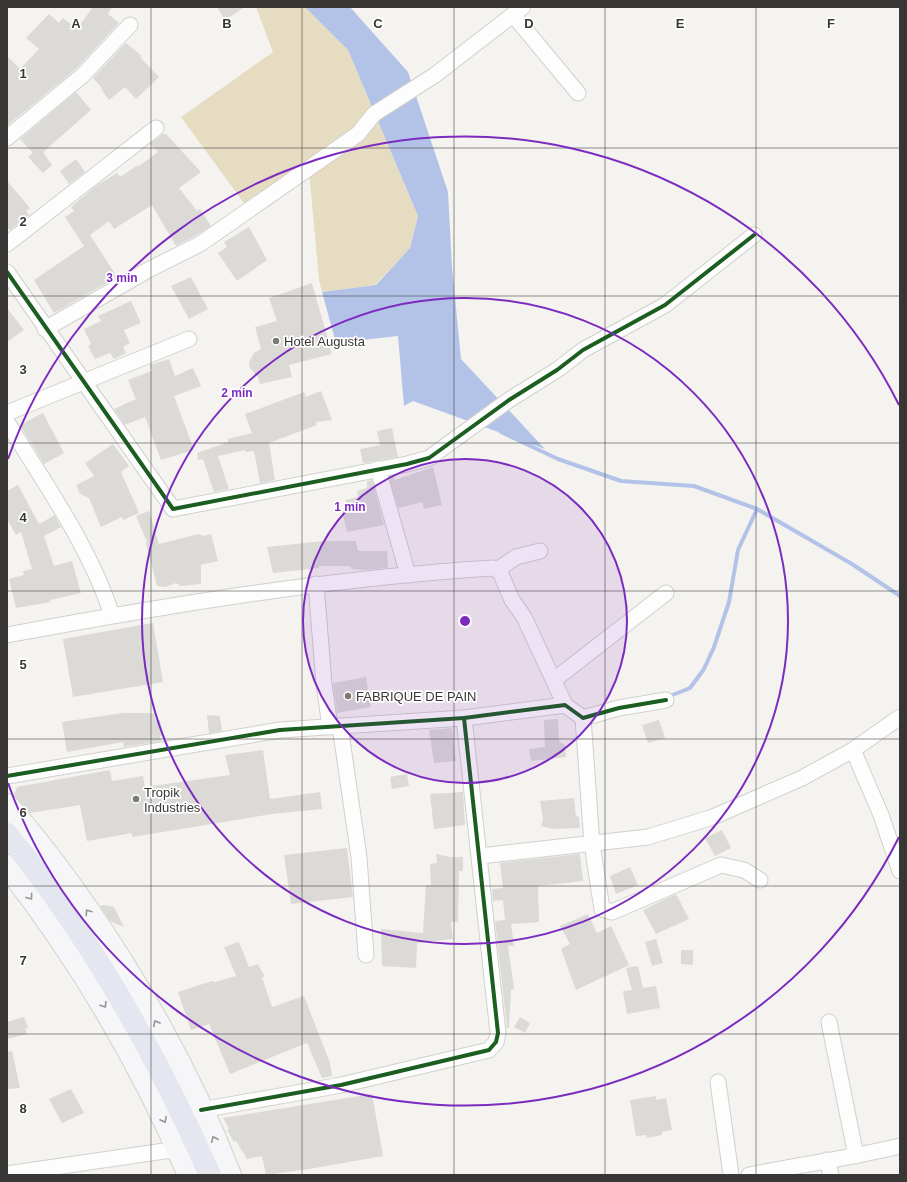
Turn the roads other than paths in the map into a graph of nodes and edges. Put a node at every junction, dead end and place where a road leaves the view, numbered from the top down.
1 (519, 11) edge
2 (130, 25) dead end
3 (578, 93) dead end
4 (156, 128) dead end
5 (7, 138) edge
6 (754, 235) dead end
7 (7, 244) edge
8 (7, 272) edge
9 (45, 329) junction
10 (189, 339) dead end
11 (83, 383) junction
12 (7, 413) edge
13 (7, 422) edge
14 (378, 469) junction
15 (540, 551) dead end
16 (497, 570) junction
17 (408, 575) junction
18 (316, 584) junction
19 (666, 593) dead end
20 (112, 615) junction
21 (7, 635) edge
22 (554, 680) junction
23 (666, 700) dead end
24 (565, 705) junction
25 (900, 717) edge
26 (464, 718) junction
27 (582, 718) junction
28 (335, 726) junction
29 (853, 750) junction
30 (7, 776) edge
31 (7, 805) edge
32 (7, 834) edge
33 (592, 844) junction
34 (480, 856) junction
35 (7, 866) edge
36 (900, 871) edge
37 (760, 880) dead end
38 (366, 955) dead end
39 (828, 1022) dead end
40 (718, 1082) dead end
41 (201, 1110) junction
42 (900, 1146) edge
43 (178, 1149) junction
44 (856, 1156) junction
45 (827, 1160) junction
46 (7, 1174) edge
47 (189, 1175) edge
48 (210, 1175) edge
49 (230, 1175) edge
50 (731, 1175) edge
51 (749, 1175) edge
52 (831, 1175) edge

1 - 3 street
1 - 9 street
2 - 5 street
4 - 7 street
6 - 14 street
8 - 9 street
9 - 11 street
10 - 11 street
11 - 12 street
11 - 14 street
13 - 20 street
14 - 17 street
15 - 16 street
16 - 17 street
16 - 22 street
17 - 18 street
18 - 20 street
18 - 28 street
19 - 22 street
20 - 21 street
22 - 24 street
23 - 27 street
24 - 26 street
24 - 27 street
25 - 29 street
26 - 28 street
26 - 34 street
27 - 33 street
28 - 30 street
28 - 38 street
29 - 33 street
29 - 36 street
41 -> 31 main road
32 - 48 highway
33 - 34 street
33 - 37 street
34 - 41 street
35 -> 43 main road
39 - 44 street
40 - 50 street
49 -> 41 main road
42 - 44 street
43 - 46 street
43 - 47 main road
44 - 45 street
45 - 51 street
45 - 52 street

